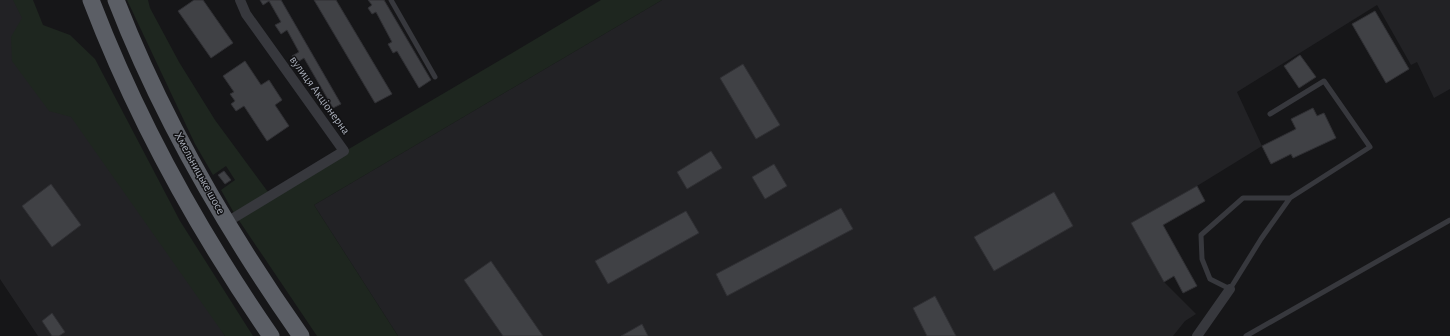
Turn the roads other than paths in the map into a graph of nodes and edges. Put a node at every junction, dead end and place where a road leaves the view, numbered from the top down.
1 (91, 0) edge
2 (116, 0) edge
3 (240, 0) edge
4 (390, 0) edge
5 (435, 77) dead end
6 (1270, 114) dead end
7 (1290, 198) junction
8 (1450, 220) edge
9 (227, 222) junction
10 (1230, 289) junction
11 (271, 336) edge
12 (301, 336) edge
13 (1197, 336) edge
14 (1246, 336) edge

1 - 11 highway, Хмельницьке шосе
2 - 9 highway, Хмельницьке шосе
3 - 9 street, вулиця Акціонерна
4 - 5 lane
6 - 7 lane
7 - 10 lane
7 - 10 lane
8 - 14 lane
9 - 12 highway, Хмельницьке шосе
10 - 13 street

